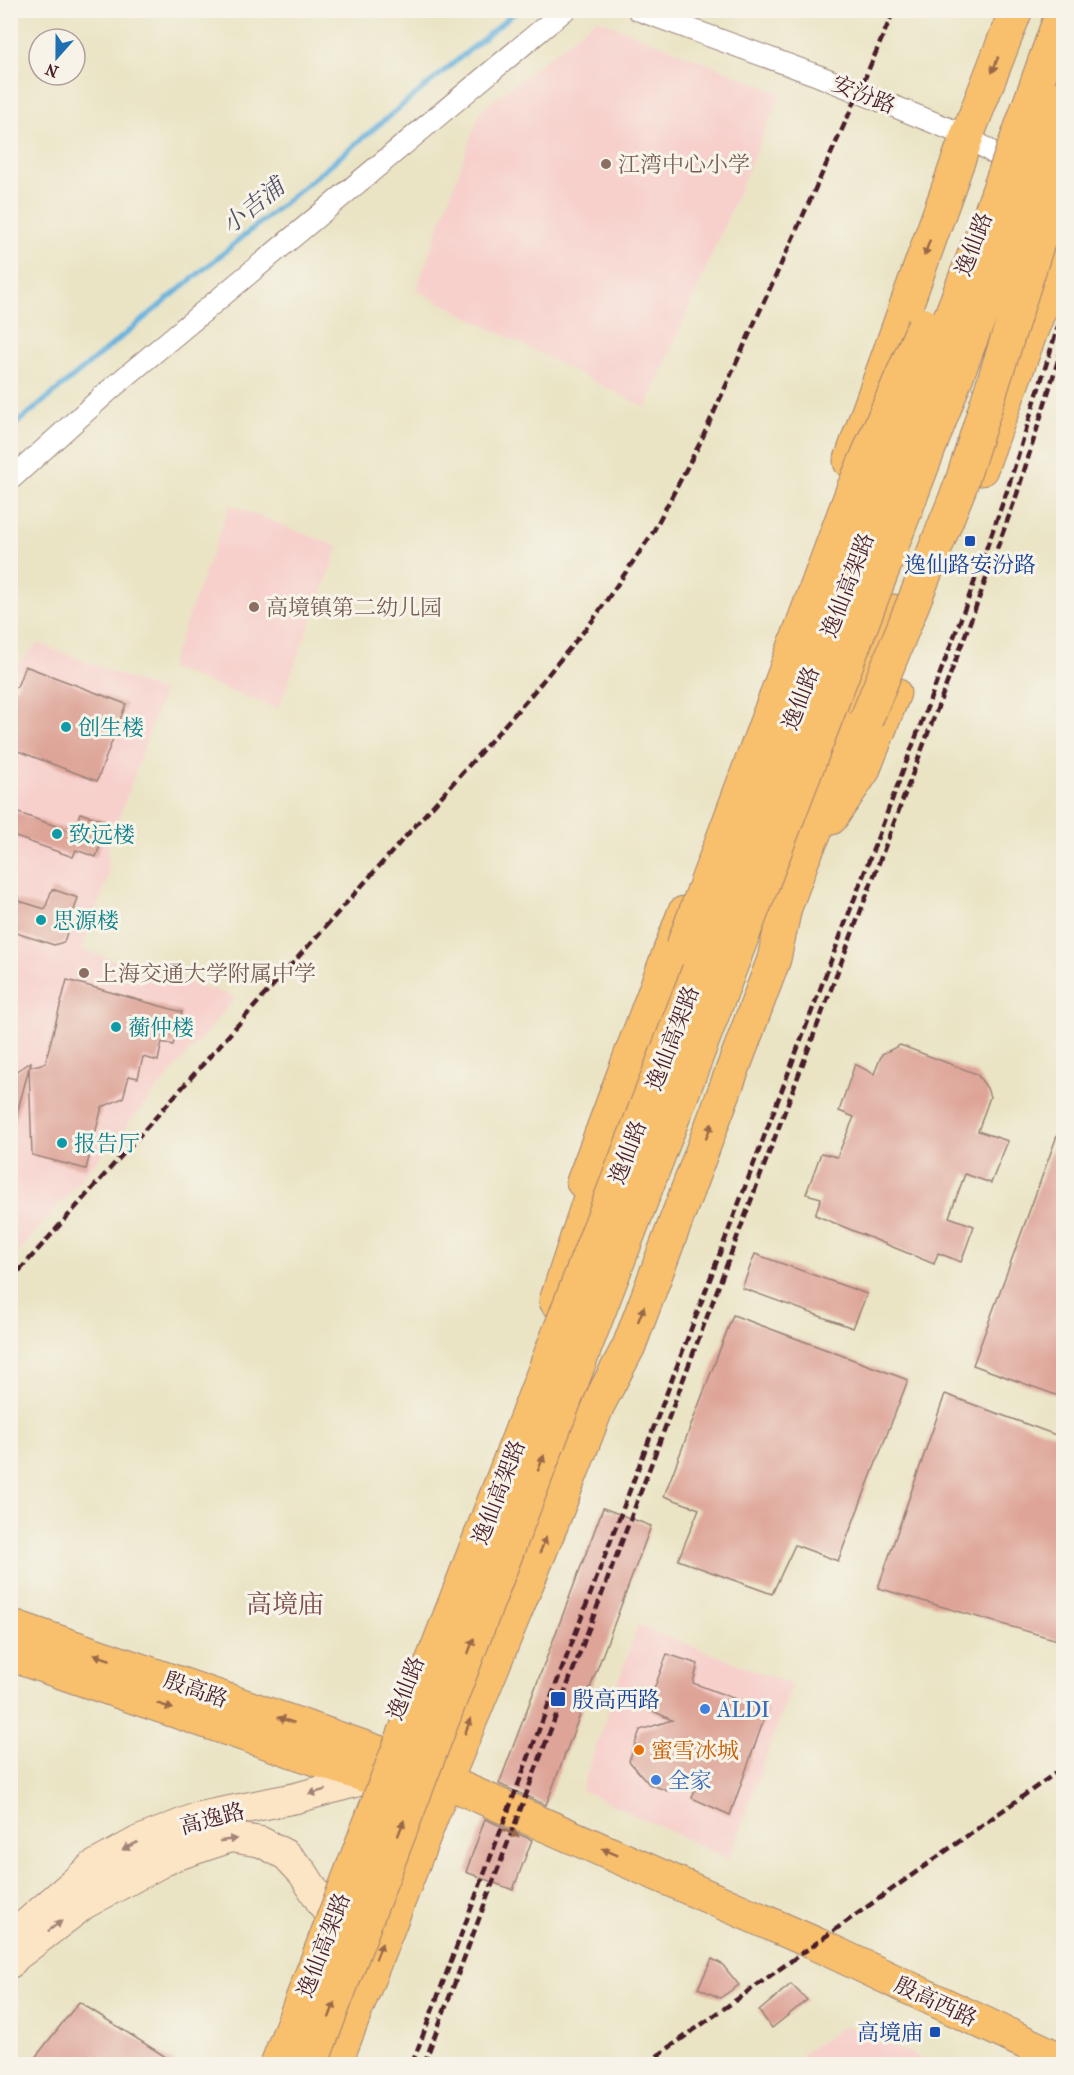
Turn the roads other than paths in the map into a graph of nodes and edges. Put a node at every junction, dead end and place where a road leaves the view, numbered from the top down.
1 (565, 10) edge
2 (638, 10) edge
3 (1016, 10) edge
4 (1062, 10) edge
5 (1064, 96) edge
6 (967, 136) junction
7 (1004, 160) junction
8 (1064, 161) edge
9 (1062, 209) edge
10 (991, 211) junction
11 (1064, 250) edge
12 (10, 480) edge
13 (831, 517) junction
14 (843, 586) junction
15 (804, 856) junction
16 (553, 1313) junction
17 (10, 1625) edge
18 (10, 1653) edge
19 (377, 1765) junction
20 (442, 1790) junction
21 (325, 1908) junction
22 (10, 1938) edge
23 (10, 1963) edge
24 (1064, 2061) edge
25 (262, 2064) edge
26 (277, 2064) edge
27 (311, 2064) edge
28 (335, 2064) edge
29 (1032, 2064) edge

1 - 12 street
2 - 6 street, 安汾路
3 -> 6 main road, 逸仙路
4 - 7 main road, 逸仙路
4 - 10 main road, 逸仙高架路, bridge
27 -> 5 main road, 逸仙高架路, bridge
6 - 7 street, 安汾路
6 -> 13 main road, 逸仙路
7 - 9 street, 安汾路
7 - 14 main road, 逸仙路
8 - 15 main road, bridge
9 - 15 main road, 逸仙路
10 - 16 main road, bridge
10 - 26 main road, 逸仙高架路, bridge
11 - 15 main road, 逸仙路
13 - 14 main road
13 - 16 main road, 逸仙路
14 - 16 main road, 逸仙路
20 -> 15 main road, 逸仙路
16 - 19 main road, 逸仙路
19 -> 17 main road, 殷高路
18 -> 19 main road, 殷高路
19 - 20 main road, 殷高西路
19 - 21 main road, 逸仙路
19 -> 22 street, 高逸路
24 -> 20 main road, 殷高西路
28 -> 20 main road, 逸仙路
20 -> 29 main road, 殷高西路
23 -> 21 street, 高逸路
21 - 25 main road, 逸仙路

